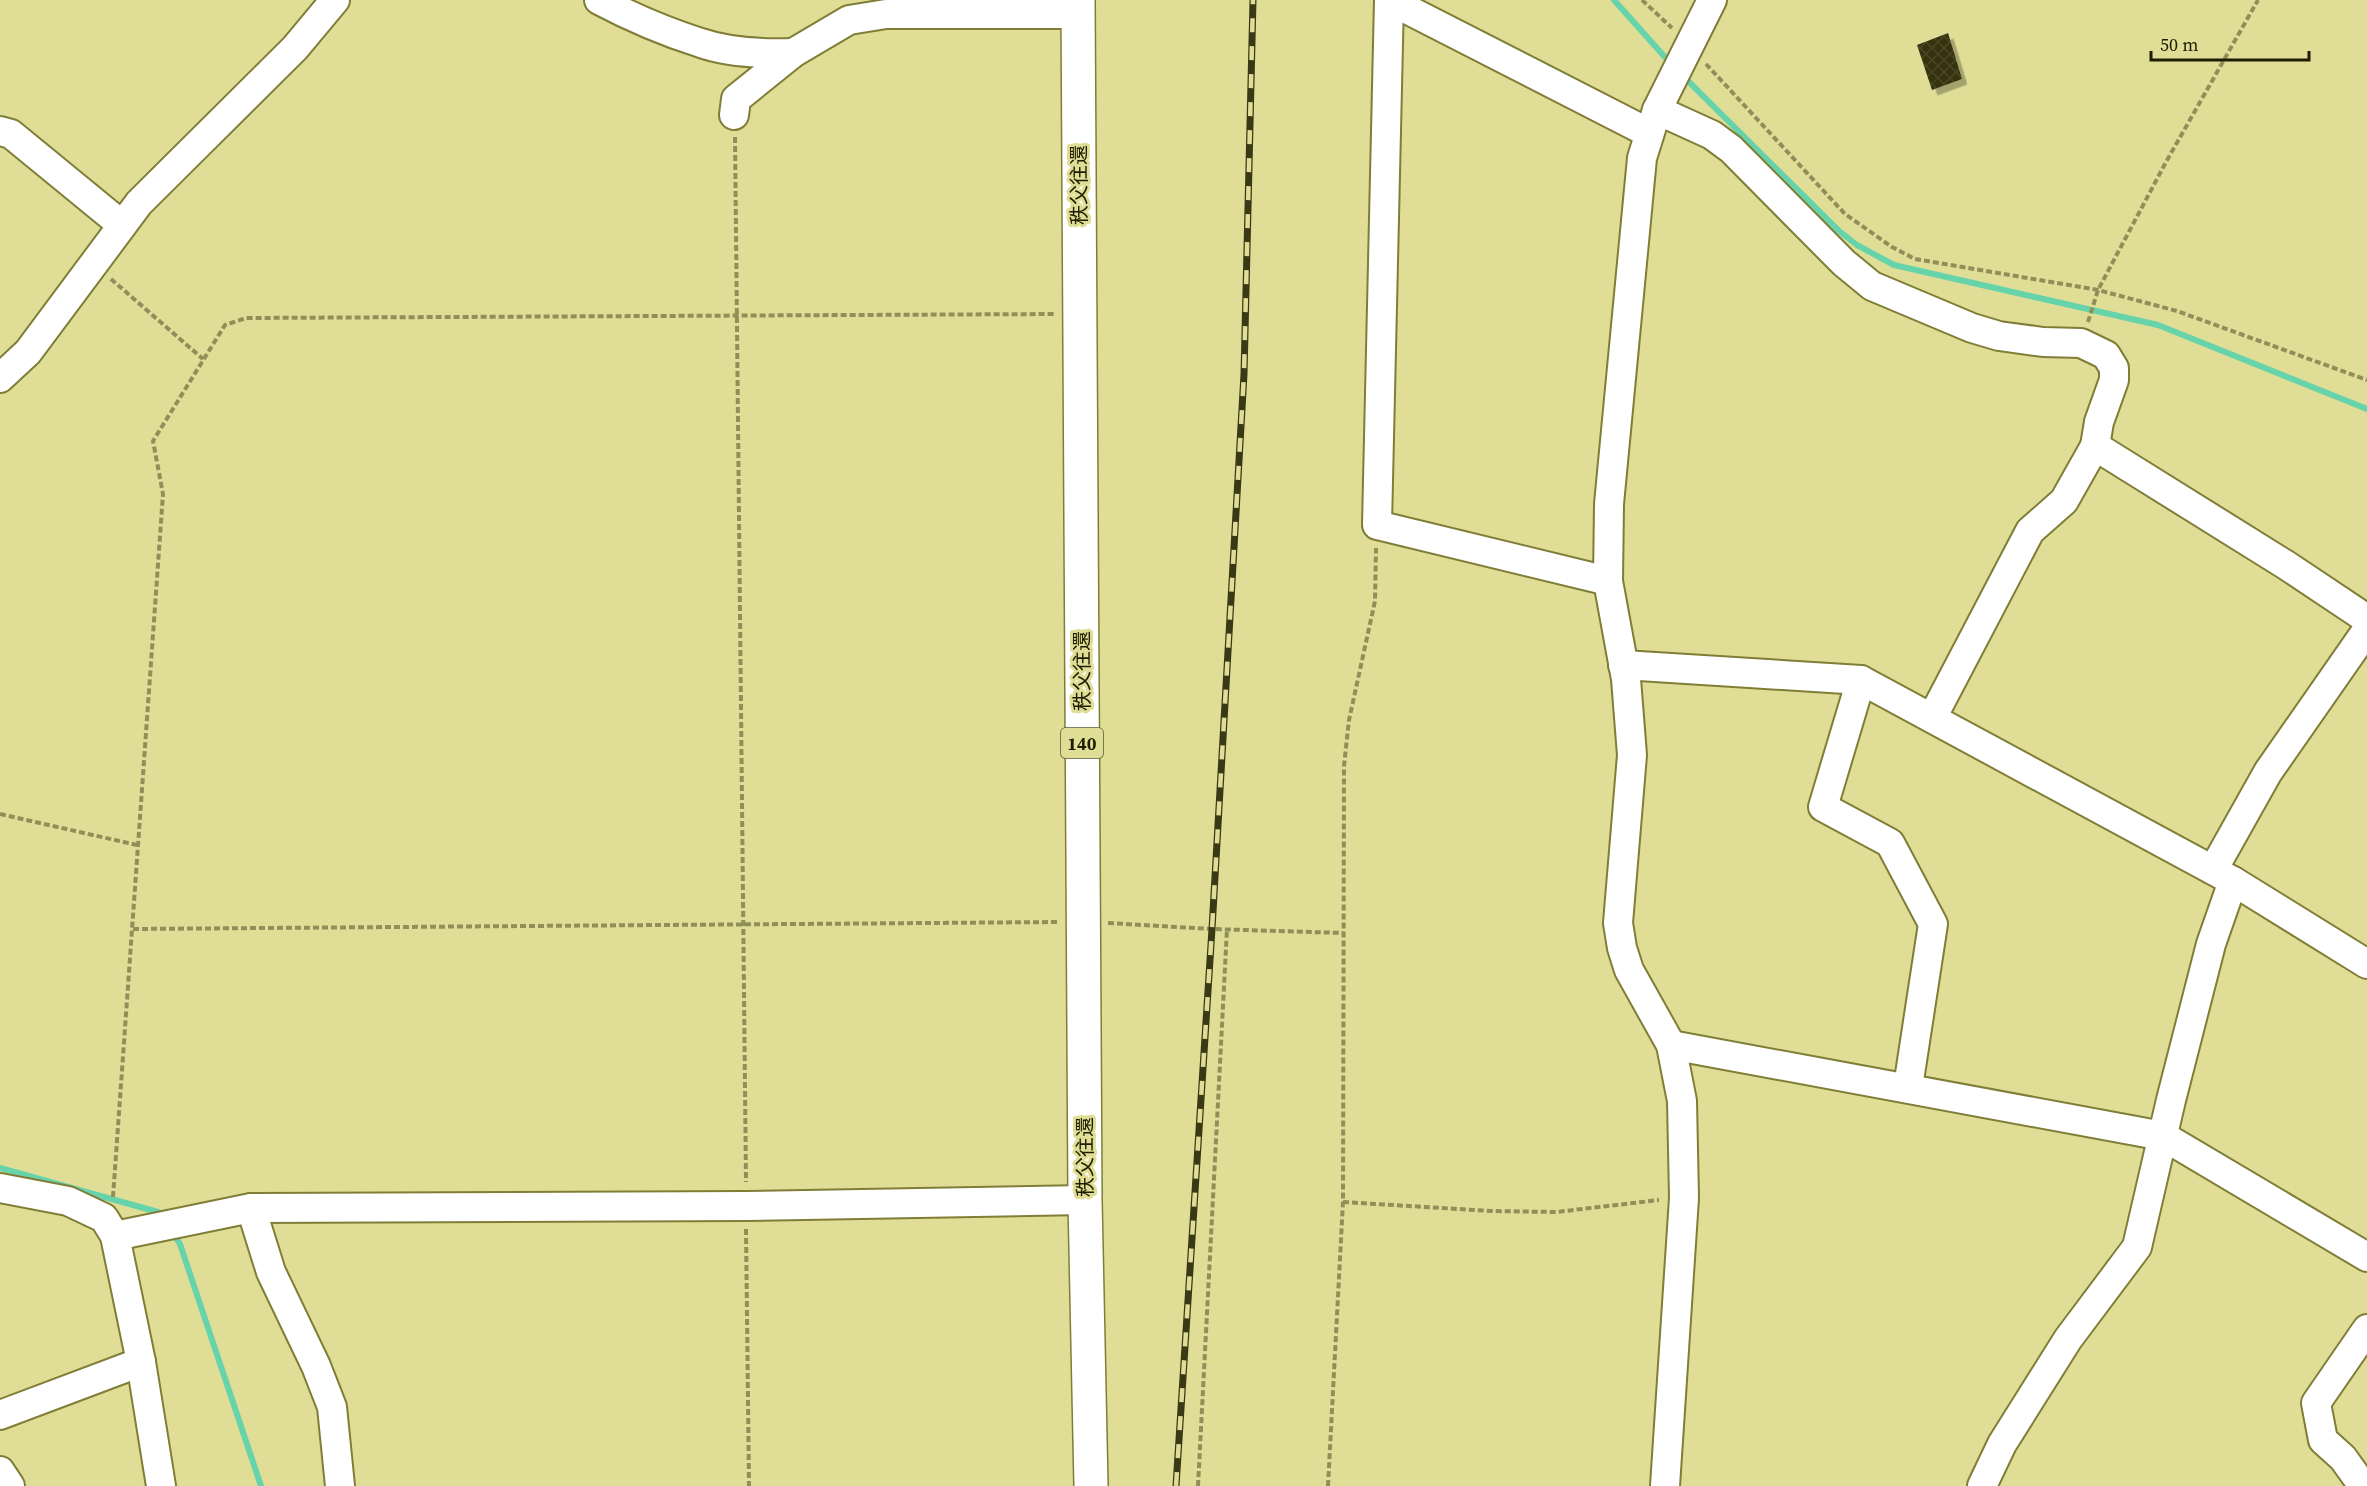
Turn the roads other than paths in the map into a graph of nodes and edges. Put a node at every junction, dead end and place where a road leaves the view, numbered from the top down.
1 (335, 0) edge
2 (599, 0) edge
3 (1389, 0) edge
4 (1712, 0) edge
5 (885, 7) edge
6 (1078, 7) edge
7 (793, 53) junction
8 (734, 114) road end
9 (1653, 121) junction
10 (0, 131) edge
11 (122, 225) junction
12 (0, 378) edge
13 (2095, 446) junction
14 (1608, 581) junction
15 (2367, 619) edge
16 (2367, 630) edge
17 (1623, 665) junction
18 (1861, 680) junction
19 (1932, 718) junction
20 (2223, 875) junction
21 (2367, 964) edge
22 (1671, 1045) junction
23 (1908, 1087) junction
24 (2163, 1136) junction
25 (0, 1188) edge
26 (1085, 1200) junction
27 (251, 1208) junction
28 (115, 1236) junction
29 (2367, 1257) edge
30 (2367, 1329) edge
31 (141, 1362) junction
32 (0, 1415) edge
33 (0, 1471) edge
34 (10, 1486) edge
35 (161, 1486) edge
36 (340, 1486) edge
37 (1091, 1486) edge
38 (1665, 1486) edge
39 (1982, 1486) edge
40 (2363, 1486) edge

1 - 11 street
2 - 7 street
3 - 9 street
3 - 14 street
4 - 9 street
5 - 6 street
5 - 7 street
6 - 26 highway, 秩父往還 / 140
7 - 8 street
9 - 13 street
9 - 14 street
10 - 11 street
11 - 12 street
13 - 15 street
13 - 19 street
14 - 17 street
16 - 20 street
17 - 18 street
17 - 22 street
18 - 19 street
18 - 23 street
19 - 20 street
20 - 21 street
20 - 24 street
22 - 23 street
22 - 38 street
23 - 24 street
24 - 29 street
24 - 39 street
25 - 28 street
26 - 27 street
26 - 37 highway, 秩父往還 / 140
27 - 28 street
27 - 36 street
28 - 31 street
30 - 40 street
31 - 32 street
31 - 35 street
33 - 34 street

